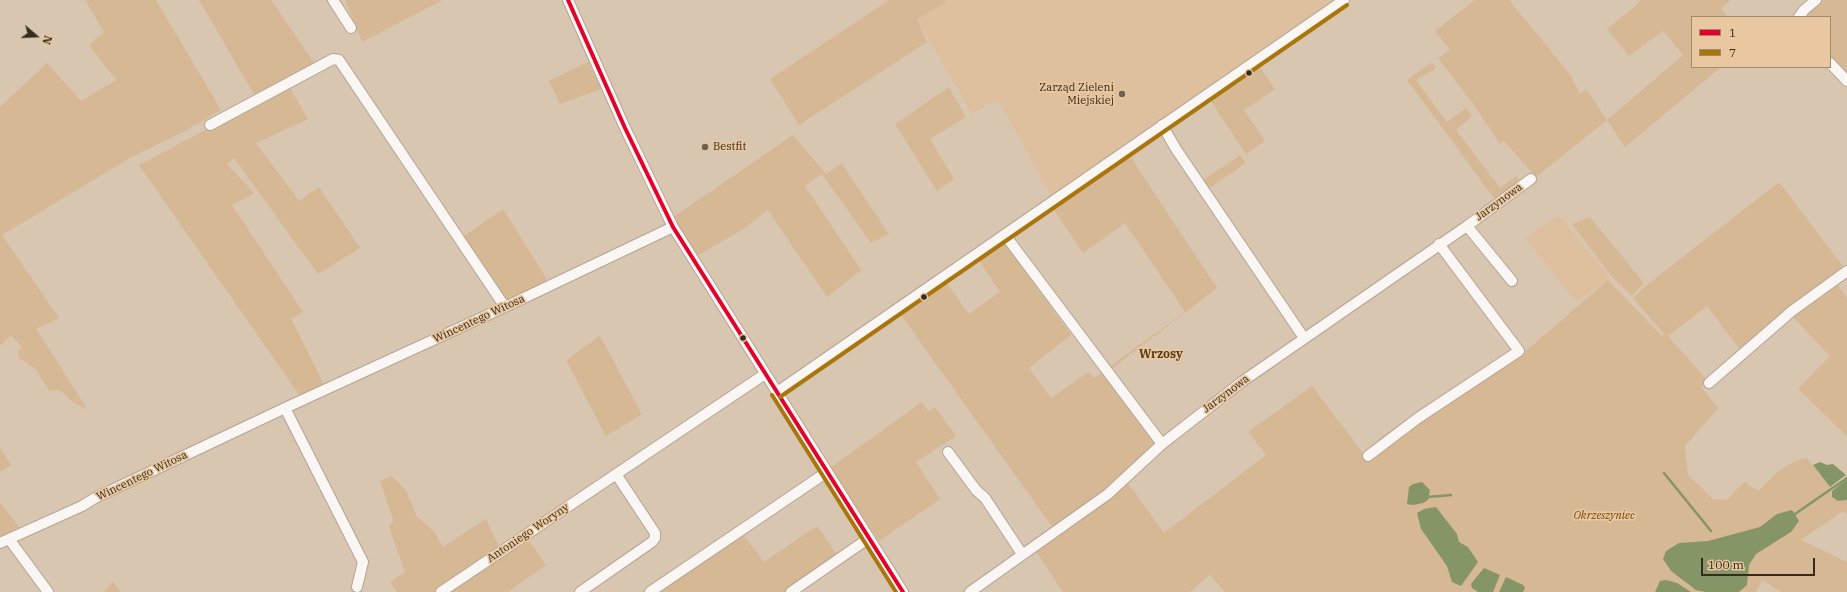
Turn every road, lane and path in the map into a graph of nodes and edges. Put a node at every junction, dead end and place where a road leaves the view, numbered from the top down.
1 (333, 0) edge
2 (568, 0) edge
3 (1344, 0) edge
4 (1816, 0) edge
5 (1800, 16) edge
6 (351, 28) dead end
7 (1831, 64) edge
8 (1847, 81) edge
9 (210, 125) dead end
10 (1162, 125) junction
11 (1531, 179) dead end
12 (1467, 226) junction
13 (673, 227) junction
14 (1006, 235) junction
15 (1439, 244) junction
16 (1847, 272) edge
17 (1512, 281) dead end
18 (505, 307) junction
19 (1304, 338) junction
20 (765, 374) junction
21 (1709, 383) dead end
22 (777, 392) junction
23 (285, 408) junction
24 (1162, 444) junction
25 (948, 452) dead end
26 (1368, 456) dead end
27 (827, 472) junction
28 (616, 474) junction
29 (869, 538) junction
30 (5, 541) edge
31 (1022, 554) junction
32 (357, 587) dead end
33 (901, 591) edge
34 (48, 592) edge
35 (441, 592) edge
36 (580, 592) edge
37 (650, 592) edge
38 (791, 592) edge
39 (970, 592) edge

1 - 6 street
2 - 13 street
3 - 10 street
4 - 5 street
7 - 8 street
9 - 18 street
10 - 14 street
10 - 19 street
11 - 12 street, Jarzynowa
12 - 15 street, Jarzynowa
12 - 17 street, Jarzynowa
13 - 18 street, Wincentego Witosa
13 - 20 street
14 - 22 street
14 - 24 street
15 - 19 street, Jarzynowa
15 - 26 street
16 - 21 street
18 - 23 street, Wincentego Witosa
19 - 24 street, Jarzynowa
20 - 22 street
20 - 28 street, Antoniego Woryny
22 - 27 street
23 - 30 street, Wincentego Witosa
23 - 32 street
24 - 31 street, Jarzynowa
25 - 31 street
27 - 29 street
27 - 37 street
28 - 35 street, Antoniego Woryny
28 - 36 street
29 - 33 street
29 - 38 street
30 - 34 street
31 - 39 street, Jarzynowa

